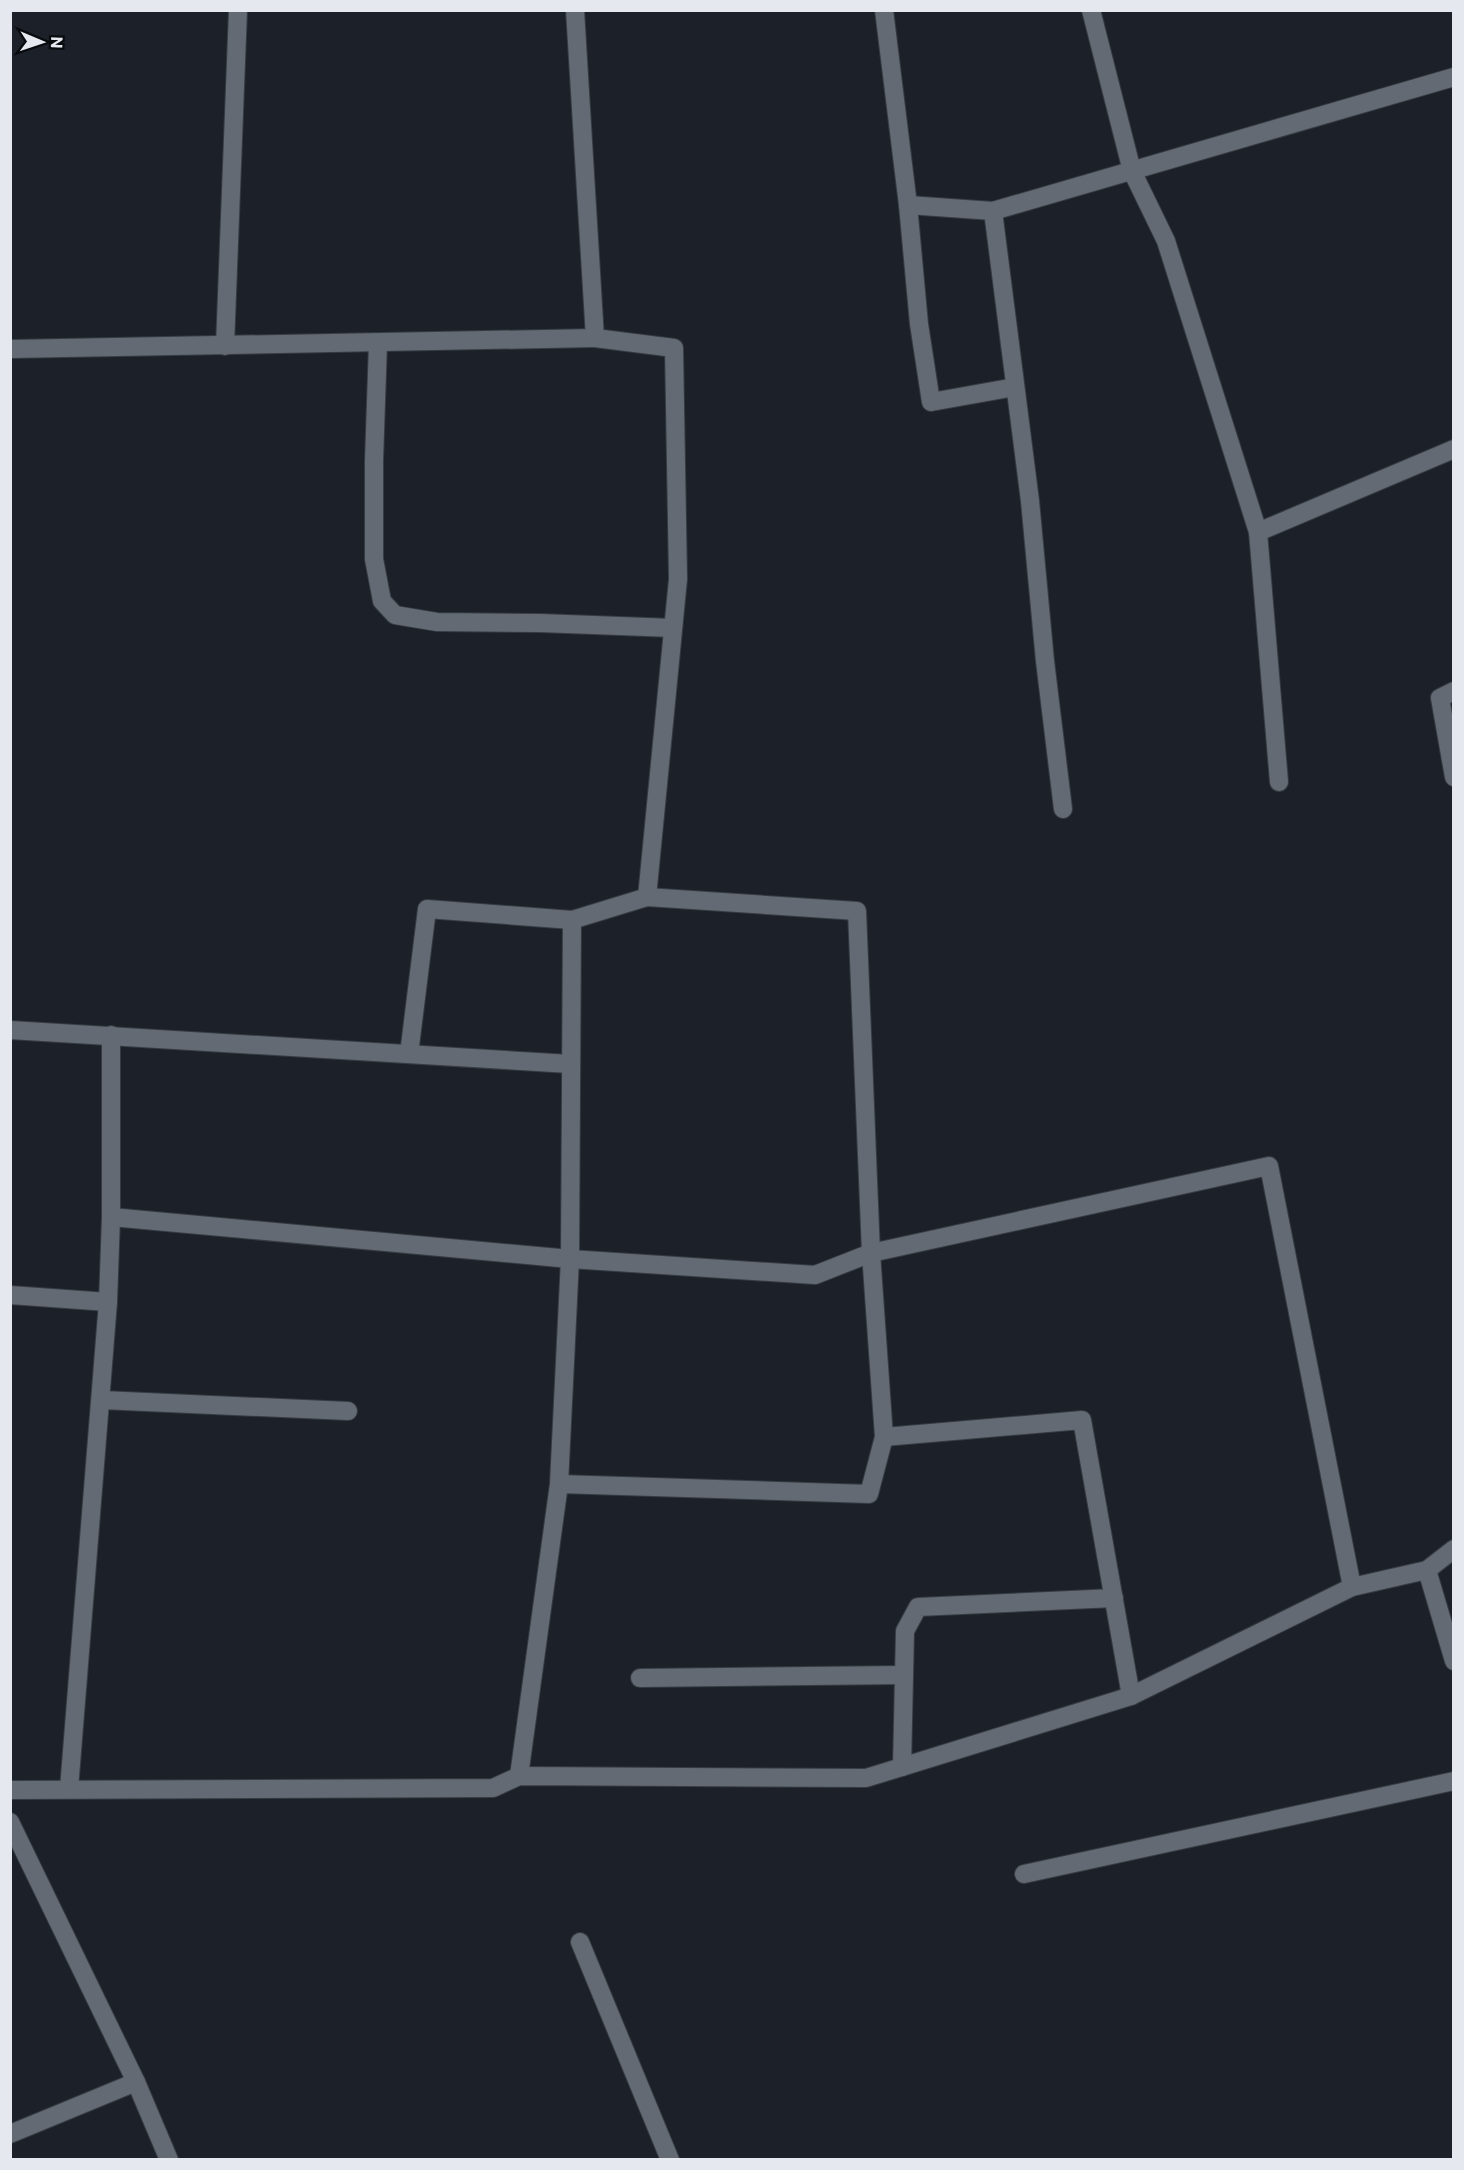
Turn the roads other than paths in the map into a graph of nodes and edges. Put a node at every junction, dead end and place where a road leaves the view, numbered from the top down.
1 (238, 10) edge
2 (574, 10) edge
3 (884, 10) edge
4 (1091, 10) edge
5 (1454, 77) edge
6 (1132, 171) junction
7 (908, 205) junction
8 (993, 211) junction
9 (596, 338) junction
10 (378, 343) junction
11 (225, 346) junction
12 (10, 349) edge
13 (1015, 387) junction
14 (1454, 449) edge
15 (1258, 532) junction
16 (674, 628) junction
17 (1454, 691) edge
18 (1454, 777) edge
19 (1279, 782) dead end
20 (1063, 809) dead end
21 (647, 897) junction
22 (572, 920) junction
23 (10, 1030) edge
24 (111, 1035) junction
25 (409, 1054) junction
26 (570, 1064) junction
27 (111, 1217) junction
28 (871, 1253) junction
29 (570, 1259) junction
30 (10, 1295) edge
31 (108, 1302) junction
32 (102, 1400) junction
33 (348, 1411) dead end
34 (884, 1437) junction
35 (559, 1484) junction
36 (1454, 1549) edge
37 (1427, 1570) junction
38 (1352, 1587) junction
39 (1114, 1598) junction
40 (1454, 1661) edge
41 (904, 1675) junction
42 (640, 1678) dead end
43 (1131, 1696) junction
44 (902, 1767) junction
45 (519, 1776) junction
46 (1454, 1781) edge
47 (69, 1789) junction
48 (10, 1790) edge
49 (10, 1822) edge
50 (1024, 1874) dead end
51 (580, 1942) dead end
52 (136, 2082) junction
53 (10, 2134) edge
54 (169, 2160) edge
55 (669, 2160) edge

1 - 11 street
2 - 9 street
3 - 7 street
4 - 6 street
5 - 6 street
6 - 8 street
6 - 15 street
7 - 8 street
7 - 13 street
8 - 13 street
9 - 10 street
9 - 16 street
10 - 11 street
10 - 16 street
11 - 12 street
13 - 20 street
14 - 15 street
15 - 19 street
16 - 21 street
17 - 18 street
21 - 22 street
21 - 28 street
22 - 25 street
22 - 26 street
23 - 24 street
24 - 25 street
24 - 27 street
25 - 26 street
26 - 29 street
27 - 29 street
27 - 31 street
28 - 29 street
28 - 34 street
28 - 38 street
29 - 35 street
30 - 31 street
31 - 32 street
32 - 33 street
32 - 47 street
34 - 35 street
34 - 39 street
35 - 45 street
36 - 37 street
37 - 38 street
37 - 40 street
38 - 43 street
39 - 41 street
39 - 43 street
41 - 42 street
41 - 44 street
43 - 44 street
44 - 45 street
45 - 47 street
46 - 50 street
47 - 48 street
49 - 52 street
51 - 55 street
52 - 53 street
52 - 54 street

